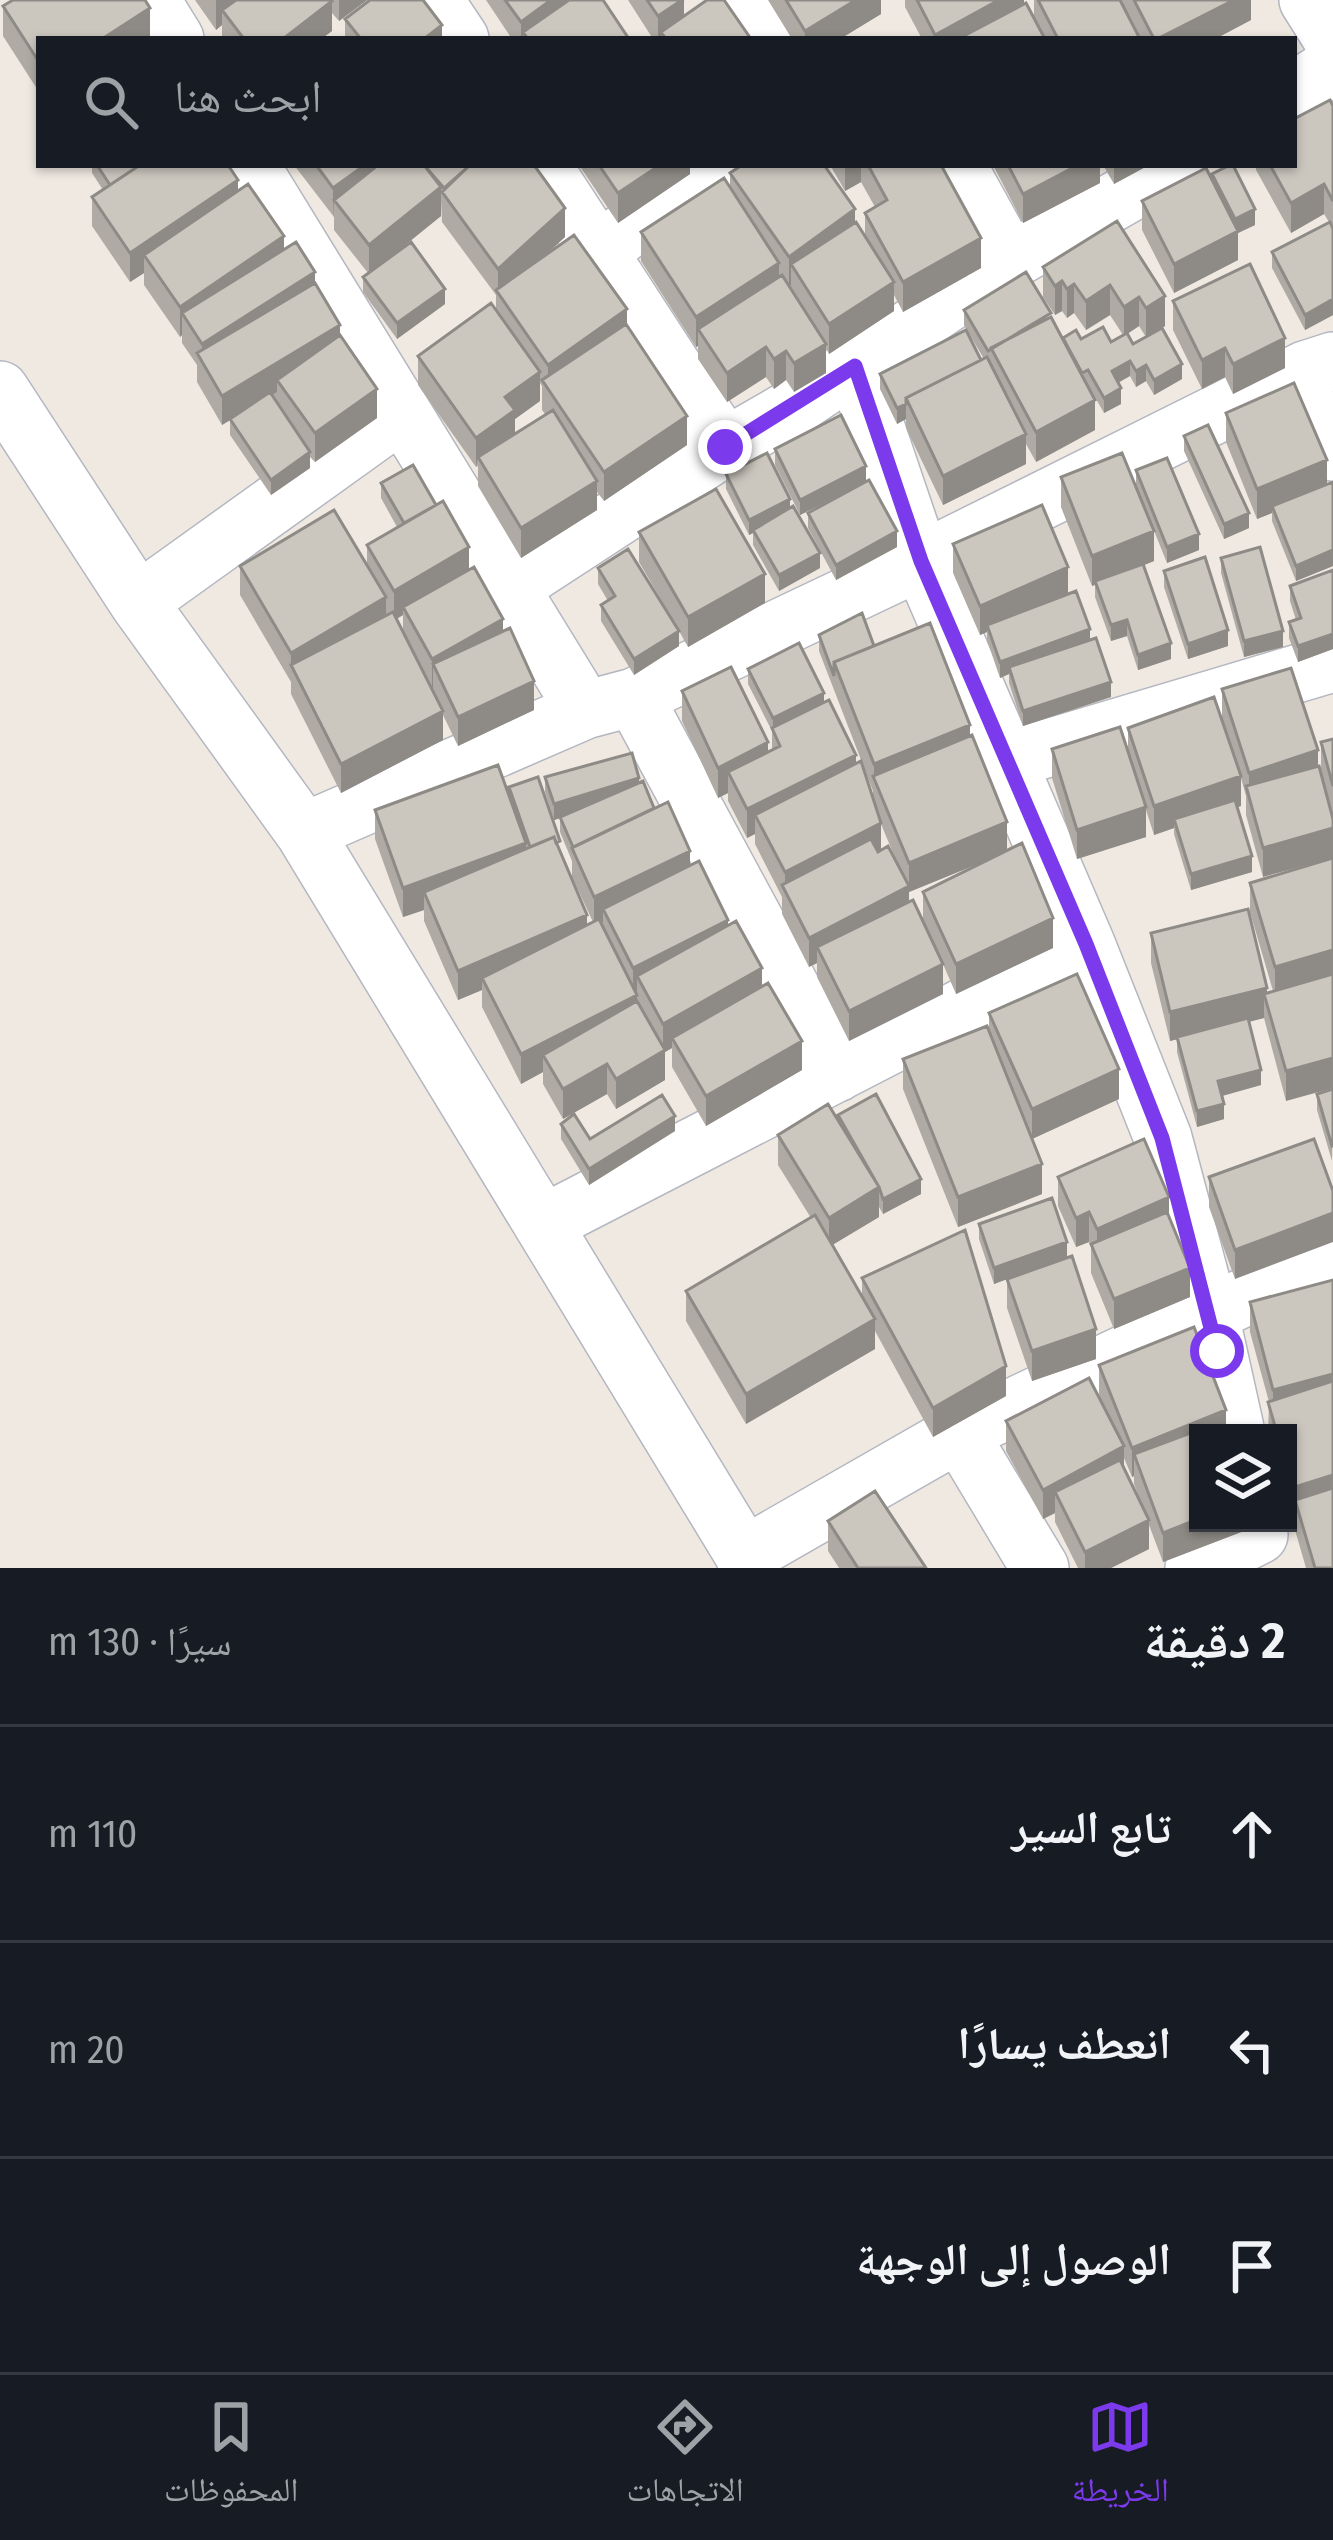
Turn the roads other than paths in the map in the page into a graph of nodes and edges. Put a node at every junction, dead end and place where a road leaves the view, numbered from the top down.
1 (151, 0) edge
2 (434, 0) edge
3 (744, 0) edge
4 (1308, 0) edge
5 (173, 36) edge
6 (458, 36) edge
7 (767, 36) edge
8 (1333, 40) edge
9 (1333, 66) edge
10 (1297, 89) edge
11 (252, 168) edge
12 (544, 168) edge
13 (707, 168) edge
14 (959, 168) edge
15 (1173, 168) edge
16 (599, 252) junction
17 (1010, 262) junction
18 (1319, 365) edge
19 (855, 366) junction
20 (0, 390) edge
21 (400, 414) junction
22 (725, 447) junction
23 (1333, 452) edge
24 (921, 561) junction
25 (512, 586) junction
26 (138, 602) junction
27 (1333, 663) edge
28 (609, 704) junction
29 (1008, 760) junction
30 (304, 832) junction
31 (1086, 944) junction
32 (837, 1073) junction
33 (543, 1224) junction
34 (1333, 1255) edge
35 (1209, 1311) junction
36 (1234, 1424) edge
37 (959, 1433) junction
38 (1261, 1542) edge
39 (748, 1562) edge
40 (1040, 1568) edge
41 (1195, 1568) edge

1 - 5 street
2 - 6 street
3 - 7 street
4 - 8 street
9 - 10 street
11 - 21 street
12 - 16 street
13 - 16 street
14 - 17 street
15 - 17 street
16 - 22 street
17 - 19 street
18 - 23 street
18 - 24 street
19 - 22 street
19 - 24 street
20 - 26 street
21 - 25 street
21 - 26 street
22 - 25 street
24 - 28 street
24 - 29 street
25 - 28 street
26 - 30 street
27 - 29 street
28 - 30 street
28 - 32 street
29 - 31 street
30 - 33 street
31 - 32 street
31 - 35 street
32 - 33 street
33 - 39 street
34 - 35 street
35 - 36 street
35 - 37 street
37 - 39 street
37 - 40 street
38 - 41 street

